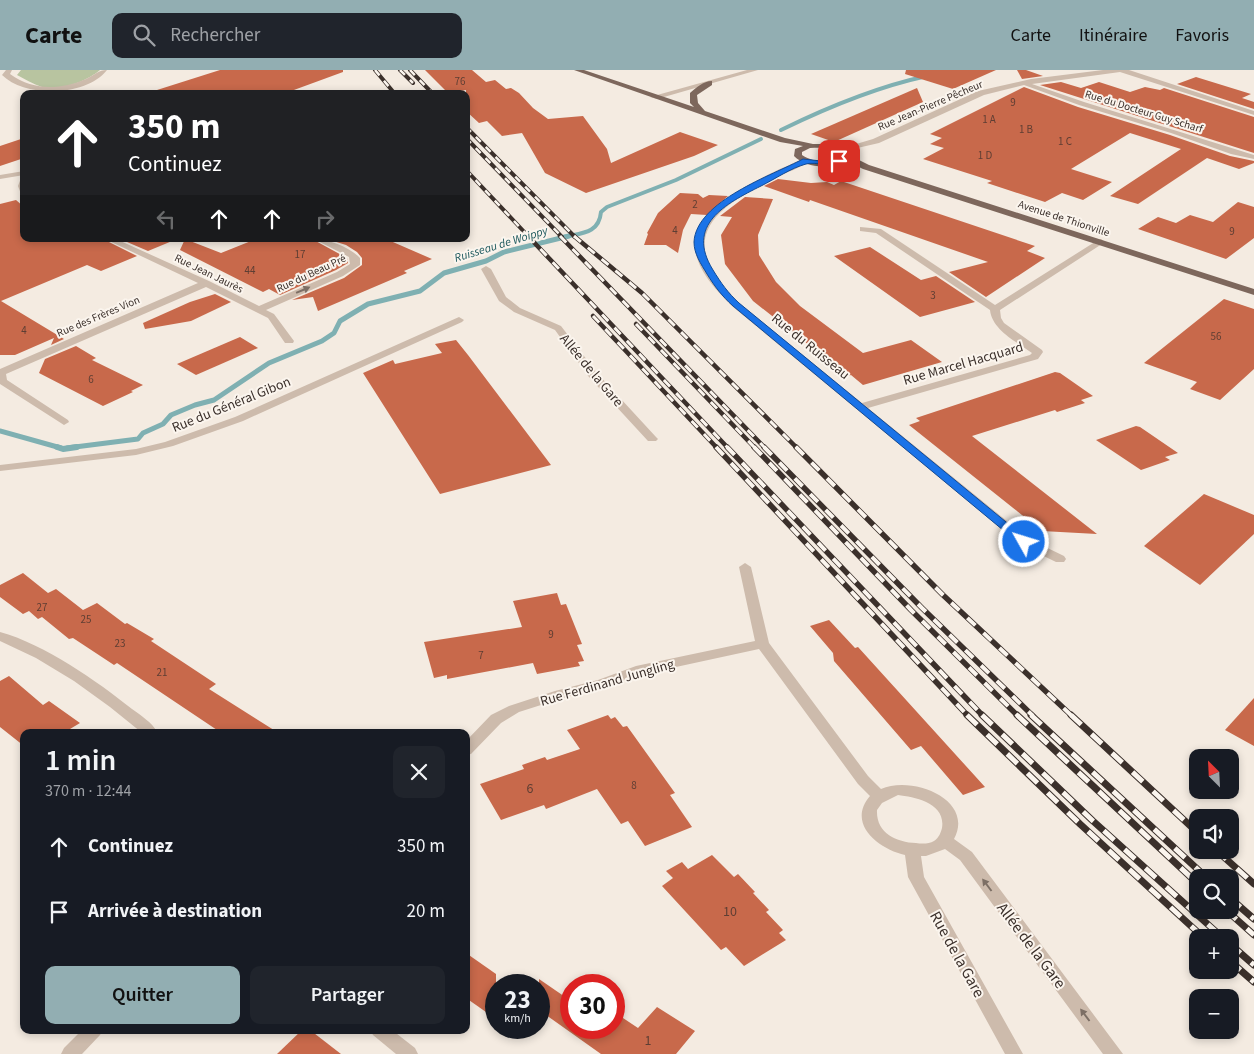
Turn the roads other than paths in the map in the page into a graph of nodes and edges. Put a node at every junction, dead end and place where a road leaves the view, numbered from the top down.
1 (5, 70) edge
2 (104, 70) edge
3 (577, 70) edge
4 (755, 70) edge
5 (1121, 70) edge
6 (0, 72) edge
7 (10, 74) edge
8 (0, 78) edge
9 (709, 83) junction
10 (1027, 84) junction
11 (40, 90) edge
12 (56, 90) edge
13 (654, 97) junction
14 (703, 113) junction
15 (1254, 113) edge
16 (783, 140) junction
17 (813, 146) junction
18 (798, 152) junction
19 (842, 153) junction
20 (1254, 157) edge
21 (806, 161) junction
22 (834, 162) junction
23 (866, 166) junction
24 (20, 174) edge
25 (0, 177) edge
26 (863, 229) dead end
27 (116, 242) edge
28 (324, 242) edge
29 (1102, 242) junction
30 (486, 269) dead end
31 (206, 283) junction
32 (1254, 292) edge
33 (995, 309) junction
34 (258, 310) junction
35 (459, 320) dead end
36 (289, 341) dead end
37 (0, 372) edge
38 (861, 407) junction
39 (64, 422) dead end
40 (652, 439) dead end
41 (0, 468) edge
42 (1060, 559) dead end
43 (745, 567) dead end
44 (0, 636) edge
45 (762, 644) junction
46 (146, 729) edge
47 (470, 746) edge
48 (879, 796) junction
49 (945, 841) junction
50 (912, 851) junction
51 (90, 1034) edge
52 (384, 1034) edge
53 (70, 1054) edge
54 (409, 1054) edge
55 (1014, 1054) edge
56 (1114, 1054) edge

1 - 6 street
2 - 12 street
3 - 13 main road
4 - 9 street
5 - 10 street, Rue Jean-Pierre Pêcheur
5 - 15 street
7 - 8 street
7 - 11 street
9 - 13 street
9 - 14 main road
10 - 19 street, Rue Jean-Pierre Pêcheur
10 - 20 street, Rue du Docteur Guy Scharf
13 - 14 main road
14 - 16 main road
16 - 17 main road
16 - 18 main road
17 - 18 main road
17 - 19 main road, Avenue de Thionville
18 - 21 main road
19 - 22 main road
19 - 23 main road, Avenue de Thionville
21 - 22 main road, Avenue de Thionville
21 - 38 street, Rue du Ruisseau
22 - 23 main road, Avenue de Thionville
23 - 29 main road, Avenue de Thionville
24 - 25 street
26 - 33 street, Rue Marcel Hacquard
27 - 31 street, Rue Jean Jaurès
34 -> 28 street, Rue du Beau Pré
29 - 32 main road, Avenue de Thionville
29 - 33 street
30 - 40 street, Allée de la Gare
31 - 34 street, Rue Jean Jaurès
31 - 37 street, Rue des Frères Vion
33 - 38 street, Rue Marcel Hacquard
34 - 36 street, Rue Jean Jaurès
35 - 41 street, Rue du Général Gibon
37 - 39 street
38 - 42 street, Rue du Ruisseau
43 - 45 street
44 - 46 street
45 - 47 street, Rue Ferdinand Jungling
45 - 48 street
48 - 49 street
48 - 50 street
49 - 50 street
56 -> 49 street, Allée de la Gare
50 - 55 street, Rue de la Gare
51 - 53 street
52 - 54 street

